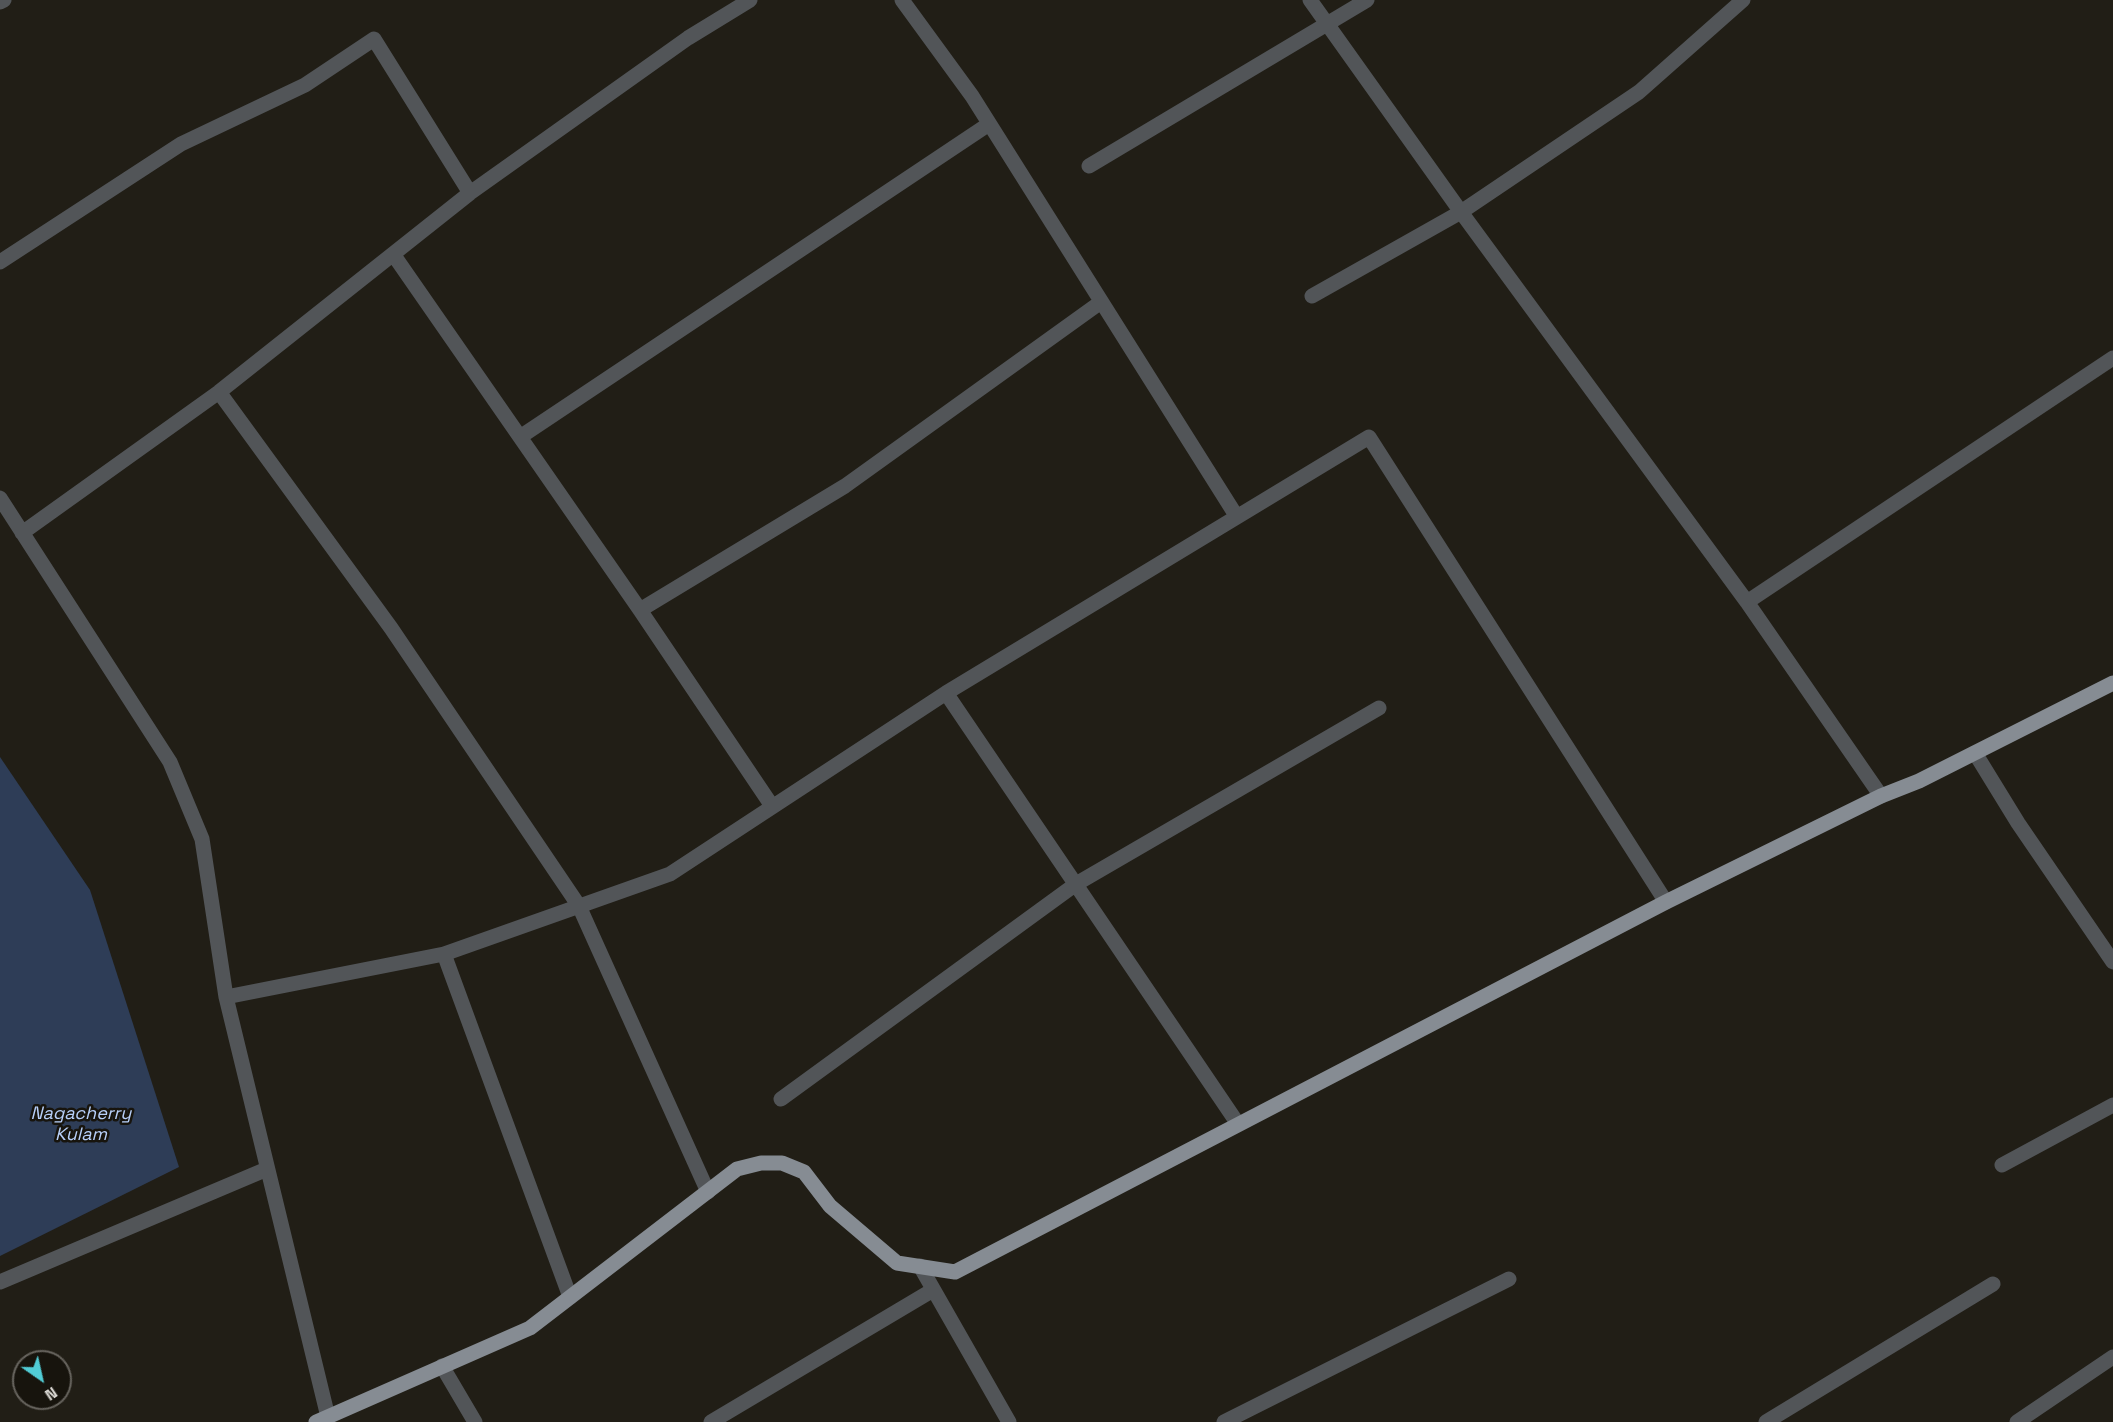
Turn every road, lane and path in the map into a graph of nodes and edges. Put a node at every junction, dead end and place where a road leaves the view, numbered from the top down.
1 (750, 0) edge
2 (902, 0) edge
3 (1310, 0) edge
4 (1367, 0) edge
5 (1743, 0) edge
6 (1327, 24) junction
7 (989, 124) junction
8 (1089, 166) dead end
9 (470, 194) junction
10 (1461, 212) junction
11 (393, 254) junction
12 (0, 262) edge
13 (1312, 297) dead end
14 (1101, 302) junction
15 (2113, 358) edge
16 (219, 392) junction
17 (520, 437) junction
18 (0, 498) edge
19 (1237, 517) junction
20 (22, 533) junction
21 (1747, 602) junction
22 (640, 610) junction
23 (2113, 683) edge
24 (946, 693) junction
25 (1379, 708) dead end
26 (1975, 753) junction
27 (1881, 796) junction
28 (772, 807) junction
29 (1076, 884) junction
30 (1666, 902) junction
31 (579, 906) junction
32 (444, 954) junction
33 (2113, 962) edge
34 (226, 997) junction
35 (781, 1099) dead end
36 (2113, 1105) edge
37 (1238, 1124) junction
38 (2002, 1165) dead end
39 (267, 1169) junction
40 (708, 1192) junction
41 (920, 1266) junction
42 (1509, 1279) dead end
43 (0, 1282) edge
44 (1994, 1284) dead end
45 (933, 1290) junction
46 (570, 1297) junction
47 (2113, 1358) edge
48 (442, 1366) junction
49 (322, 1419) edge
50 (475, 1422) edge
51 (711, 1422) edge
52 (1009, 1422) edge
53 (1224, 1422) edge
54 (1766, 1422) edge
55 (2017, 1422) edge

1 - 9 street
2 - 7 street
3 - 6 street
4 - 6 street
5 - 10 street
6 - 8 street
6 - 10 street
7 - 14 street
7 - 17 street
9 - 11 street
9 - 12 street
10 - 13 street
10 - 21 street
11 - 16 street
11 - 17 street
14 - 19 street
14 - 22 street
15 - 21 street
16 - 20 street
16 - 31 street
17 - 22 street
18 - 20 street
19 - 24 street
19 - 30 street
20 - 34 street
21 - 27 street
22 - 28 street
23 - 26 main road
24 - 28 street
24 - 29 street
25 - 29 street
26 - 27 main road
26 - 33 street
27 - 30 main road
28 - 31 street
29 - 35 street
29 - 37 street
30 - 37 main road
31 - 32 street
31 - 40 street
32 - 34 street
32 - 46 street
34 - 39 street
36 - 38 street
37 - 41 main road
39 - 43 street
39 - 49 street
40 - 41 main road
40 - 46 main road
41 - 45 street
42 - 53 street
44 - 54 street
45 - 51 street
45 - 52 street
46 - 48 main road
47 - 55 street
48 - 49 main road
48 - 50 street

